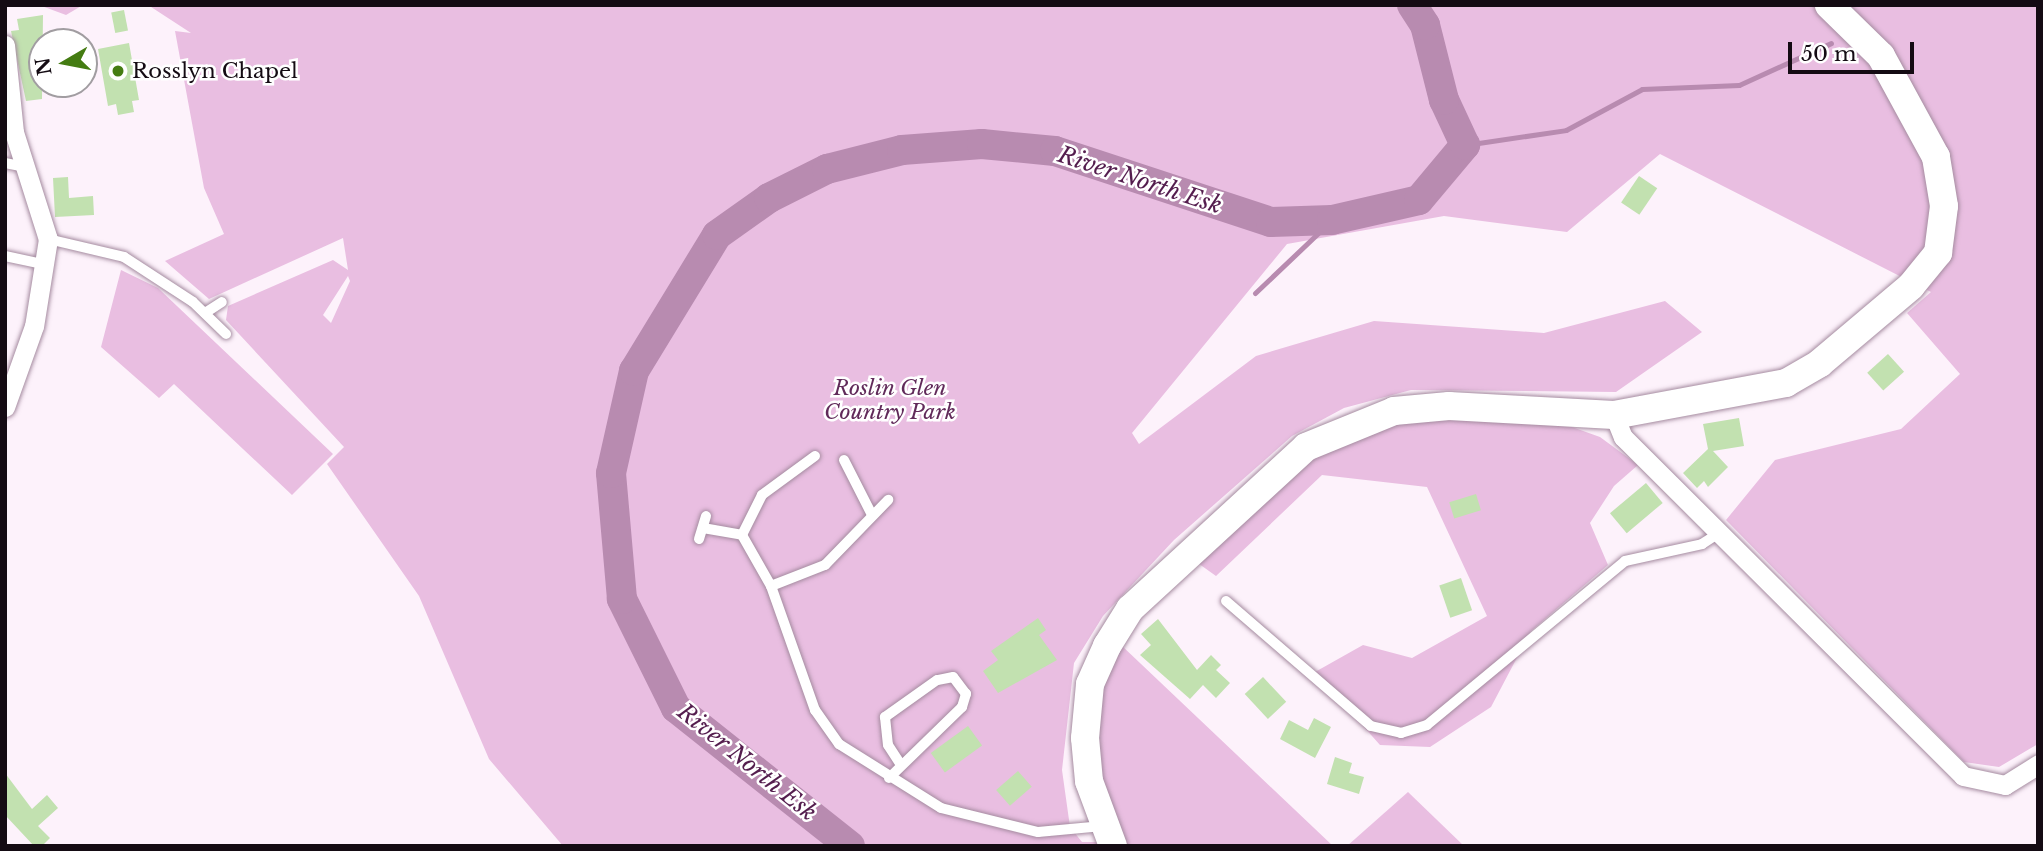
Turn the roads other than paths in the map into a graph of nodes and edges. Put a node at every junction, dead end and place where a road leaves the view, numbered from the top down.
1 (1829, 5) edge
2 (5, 45) edge
3 (5, 163) edge
4 (27, 167) junction
5 (48, 239) junction
6 (5, 256) edge
7 (44, 264) junction
8 (222, 302) dead end
9 (205, 313) junction
10 (226, 334) dead end
11 (5, 407) edge
12 (1615, 415) junction
13 (815, 456) dead end
14 (844, 460) dead end
15 (888, 500) dead end
16 (872, 515) junction
17 (706, 516) dead end
18 (1720, 532) junction
19 (742, 535) junction
20 (771, 586) junction
21 (1226, 601) dead end
22 (899, 762) junction
23 (2038, 764) edge
24 (889, 778) junction
25 (1108, 836) edge

1 - 12 main road
2 - 4 street
3 - 4 lane
4 - 5 street
5 - 7 street
5 - 9 lane
6 - 7 lane
7 - 11 street
8 - 9 lane
9 - 10 lane
12 - 18 street
12 - 25 main road
13 - 19 lane
14 - 16 lane
15 - 16 lane
16 - 20 lane
17 - 19 lane
18 - 21 lane
18 - 23 street
19 - 20 lane
20 - 24 lane
22 - 22 lane
22 - 24 lane
24 - 25 lane

